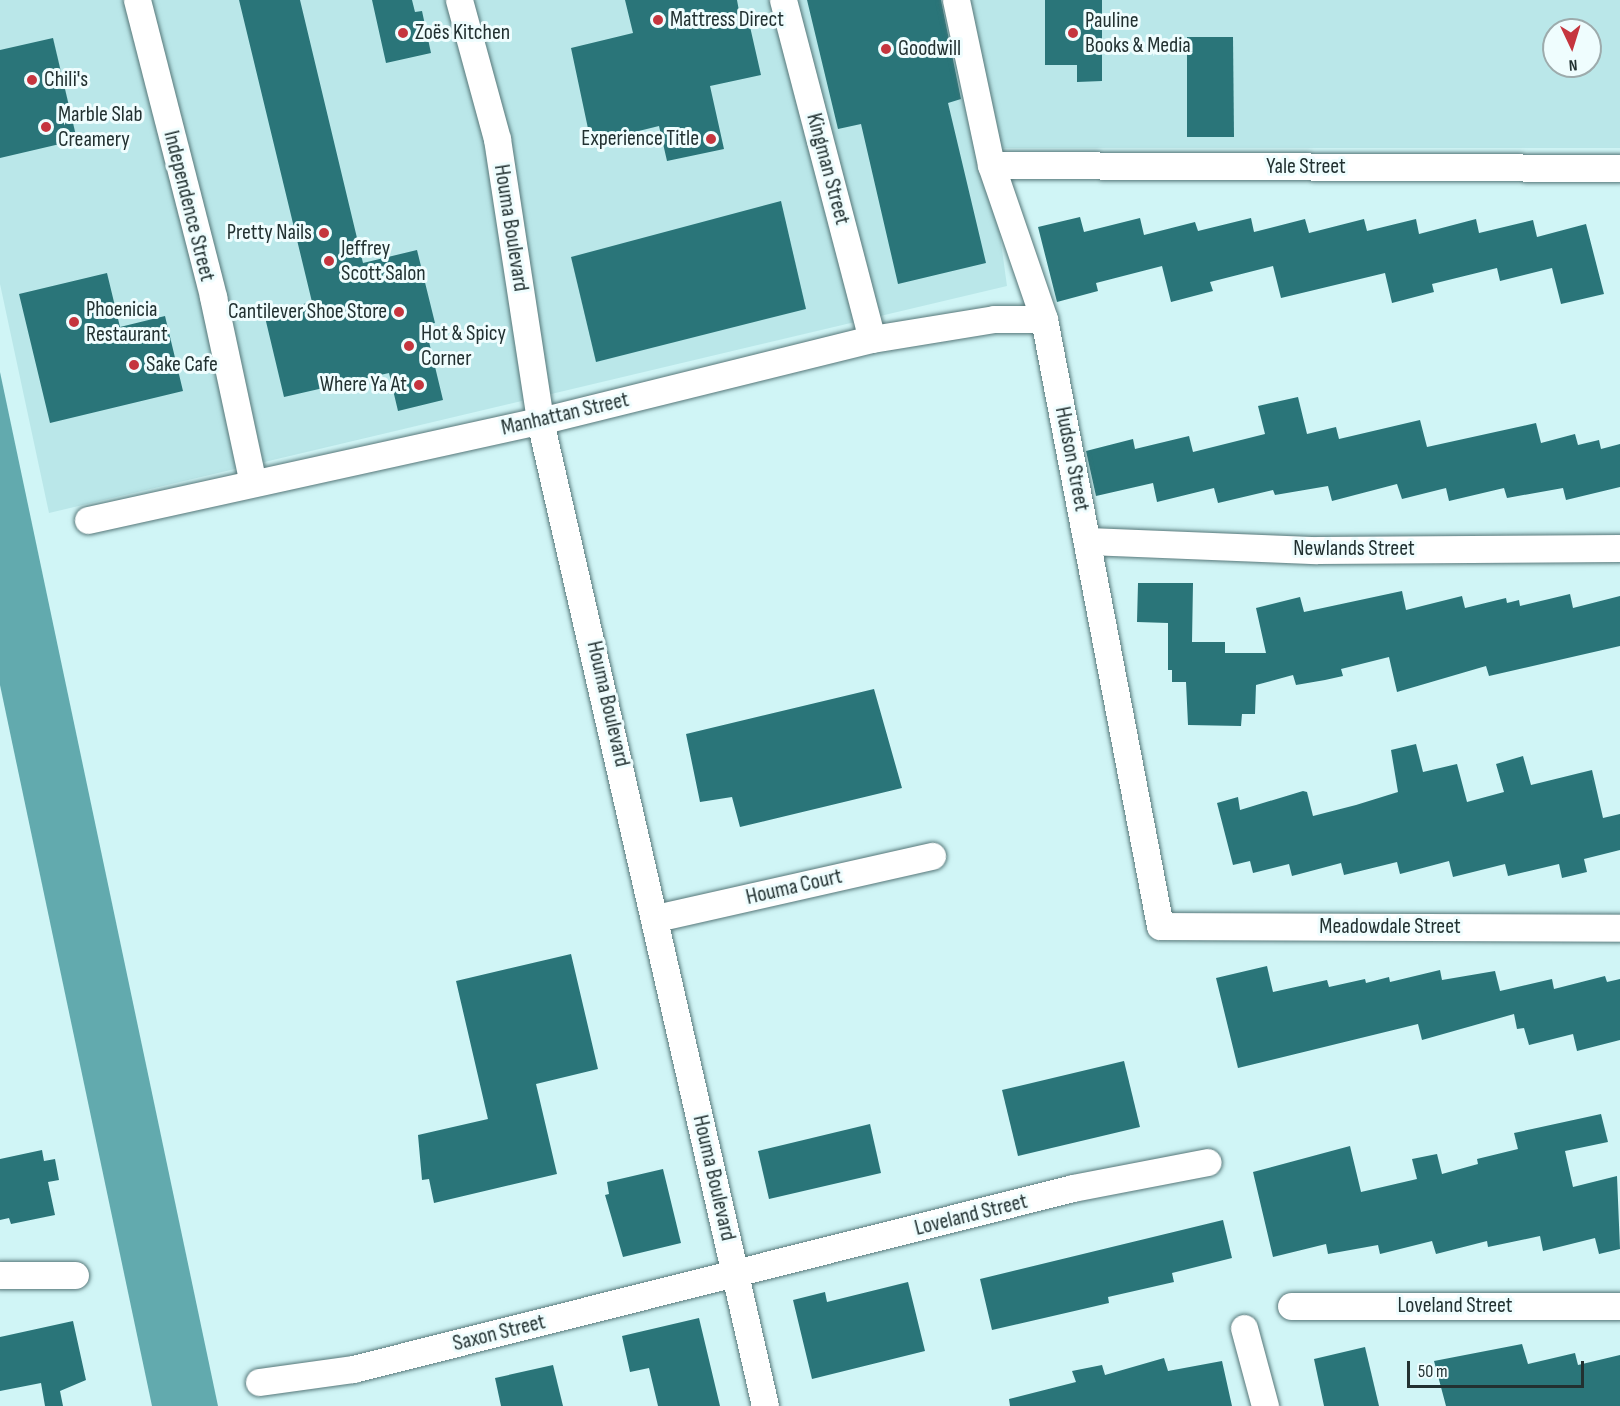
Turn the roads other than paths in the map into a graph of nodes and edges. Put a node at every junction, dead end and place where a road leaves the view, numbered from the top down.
1 (137, 0) edge
2 (459, 0) edge
3 (783, 0) edge
4 (956, 0) edge
5 (991, 165) junction
6 (1620, 168) edge
7 (1044, 319) junction
8 (872, 339) junction
9 (540, 421) junction
10 (253, 483) junction
11 (88, 519) dead end
12 (1088, 541) junction
13 (1620, 548) edge
14 (932, 856) dead end
15 (656, 918) junction
16 (1160, 926) joint
17 (1620, 928) edge
18 (1208, 1162) dead end
19 (0, 1275) edge
20 (75, 1275) dead end
21 (736, 1276) junction
22 (1291, 1306) dead end
23 (1620, 1306) edge
24 (1244, 1328) dead end
25 (259, 1382) dead end
26 (765, 1406) edge
27 (1265, 1406) edge

1 - 10 street, Independence Street
2 - 9 street, Houma Boulevard
3 - 8 street, Kingman Street
4 - 5 street, Hudson Street
5 - 6 street, Yale Street
5 - 7 street, Hudson Street
7 - 8 street, Manhattan Street
7 - 12 street, Hudson Street
8 - 9 street, Manhattan Street
9 - 10 street, Manhattan Street
9 - 15 street, Houma Boulevard
10 - 11 street, Manhattan Street
12 - 13 street, Newlands Street
12 - 16 street, Hudson Street
14 - 15 street, Houma Court
15 - 21 street, Houma Boulevard
16 - 17 street, Meadowdale Street
18 - 21 street, Loveland Street
19 - 20 street
21 - 25 street, Saxon Street
21 - 26 street, Houma Boulevard
22 - 23 street, Loveland Street
24 - 27 street

